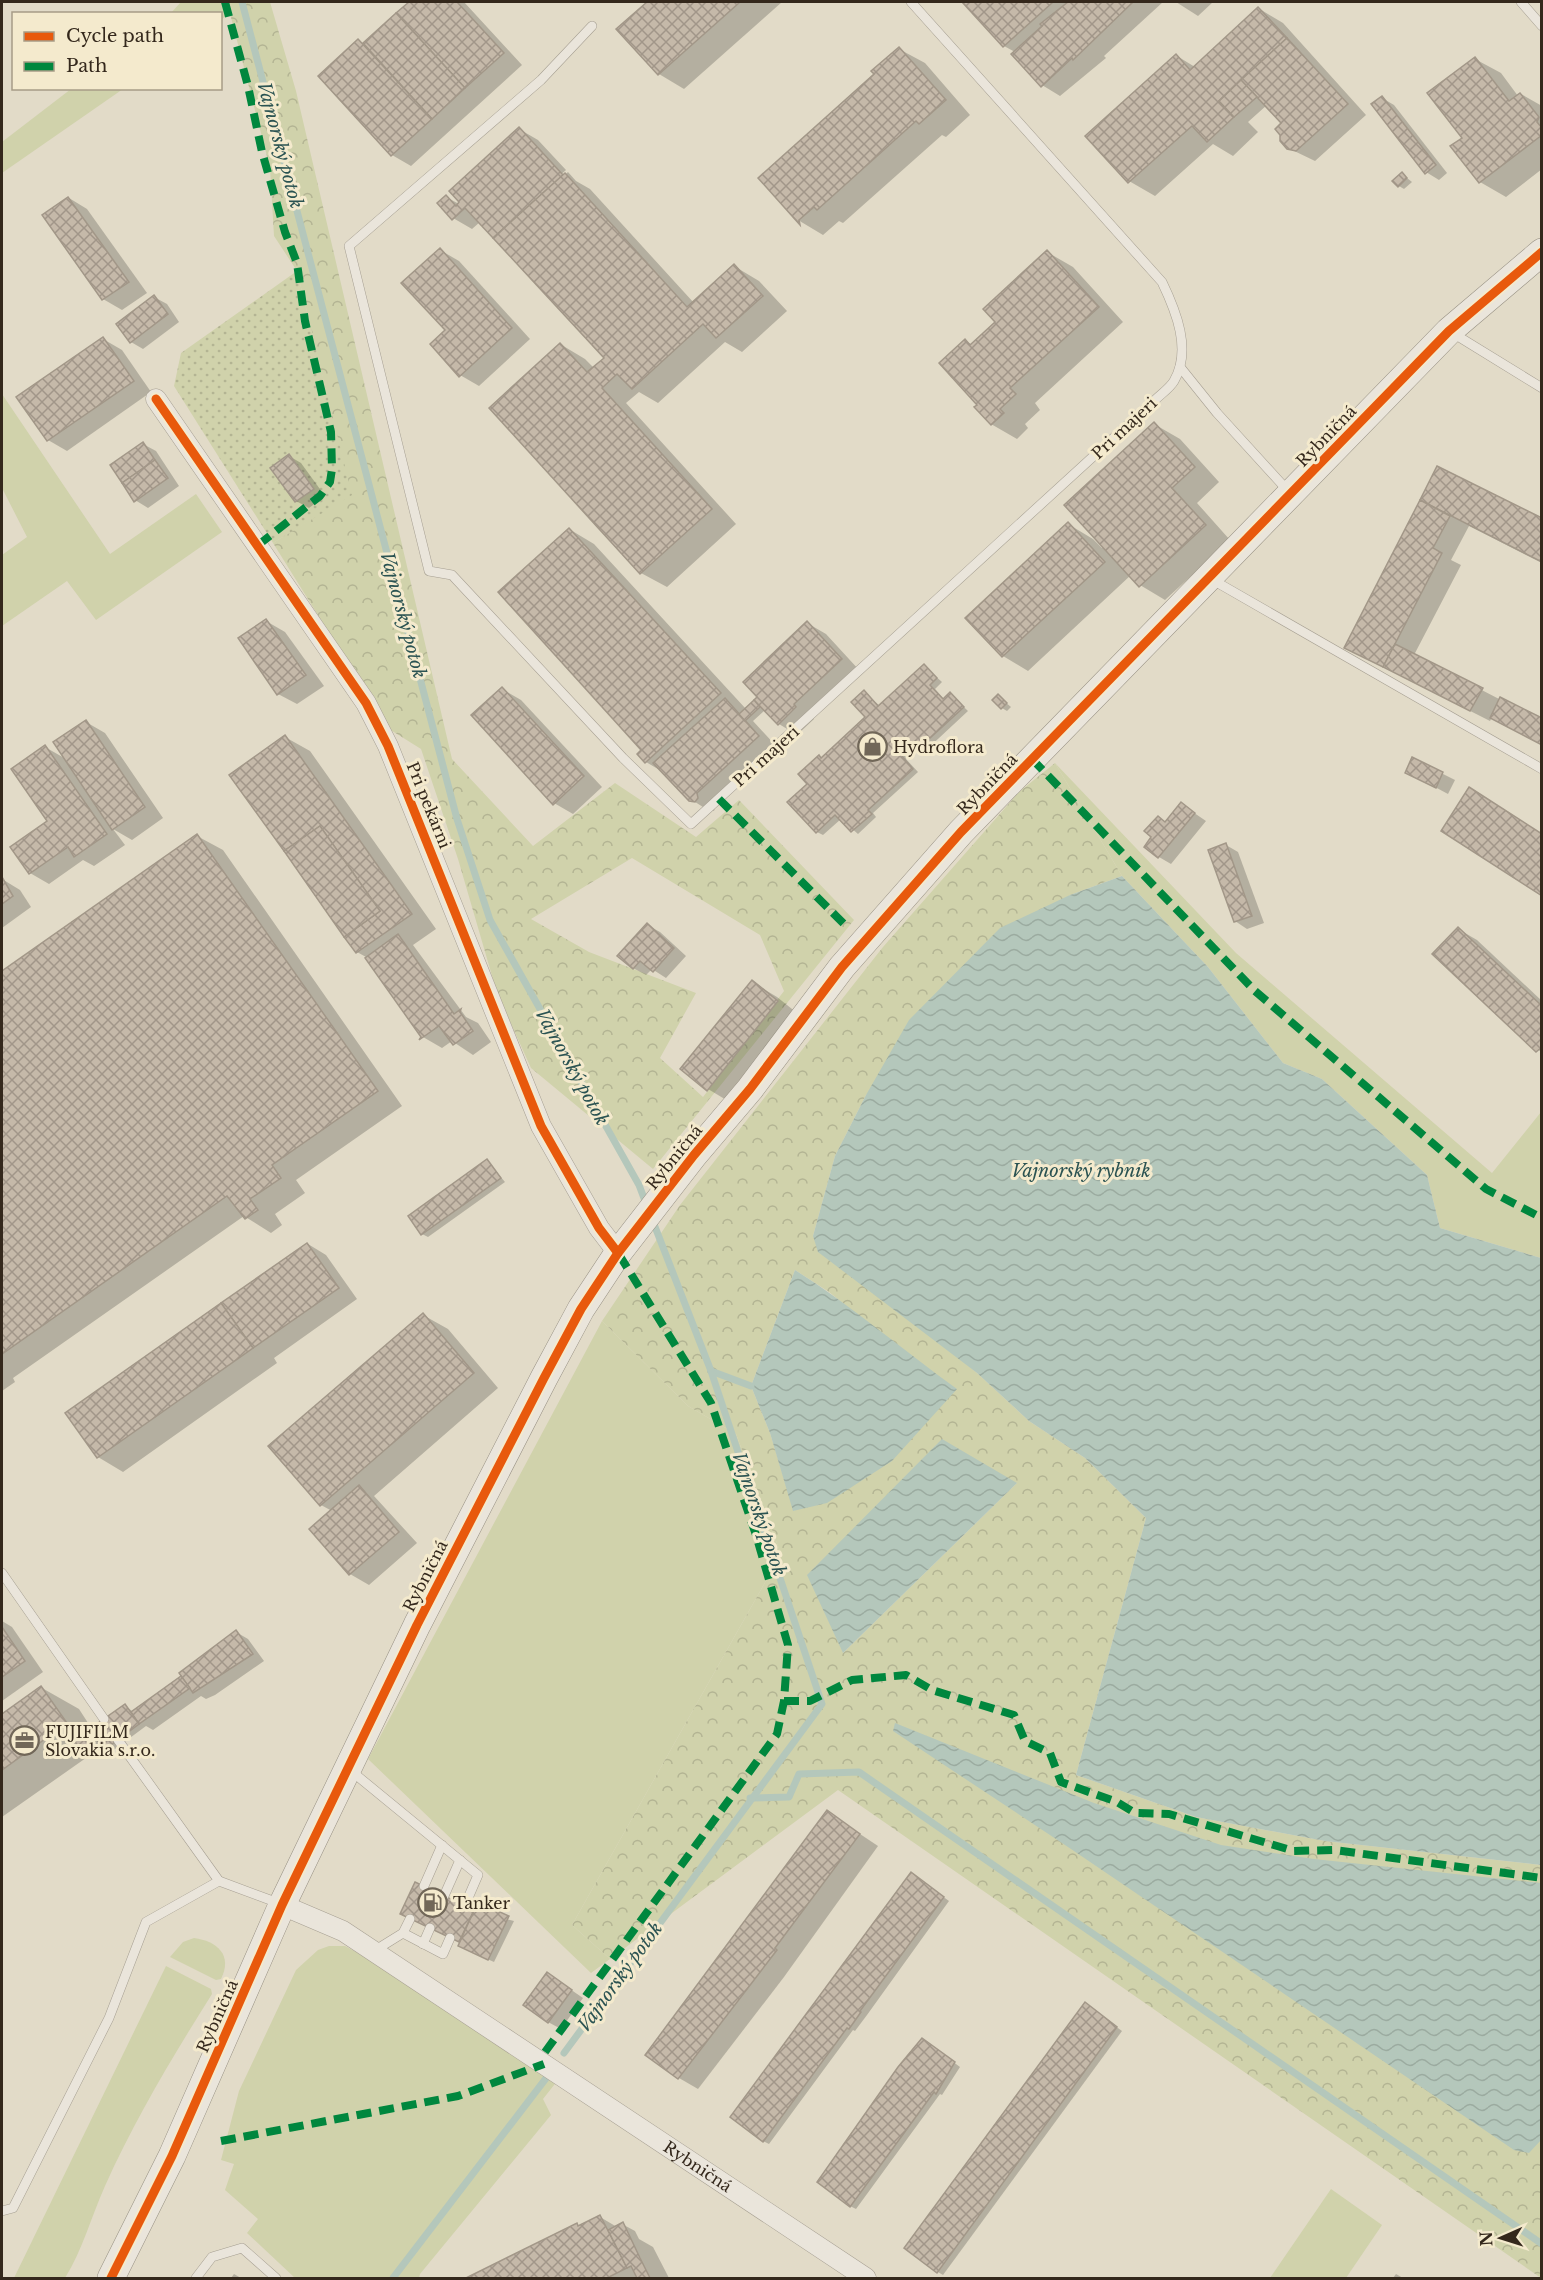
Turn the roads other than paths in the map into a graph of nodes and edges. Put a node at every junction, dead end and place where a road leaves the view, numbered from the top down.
1 (911, 2) edge
2 (1521, 2) edge
3 (592, 26) dead end
4 (1542, 26) edge
5 (1542, 252) edge
6 (1449, 331) junction
7 (1180, 367) junction
8 (1542, 388) edge
9 (156, 399) dead end
10 (1291, 494) junction
11 (1210, 578) junction
12 (1542, 770) edge
13 (618, 1253) junction
14 (2, 1573) edge
15 (104, 1719) dead end
16 (118, 1740) dead end
17 (348, 1769) junction
18 (442, 1845) junction
19 (460, 1860) junction
20 (219, 1881) junction
21 (424, 1886) dead end
22 (444, 1896) dead end
23 (282, 1905) junction
24 (465, 1905) dead end
25 (410, 1918) dead end
26 (430, 1928) dead end
27 (403, 1933) junction
28 (450, 1938) dead end
29 (423, 1944) junction
30 (374, 1951) junction
31 (2, 2211) edge
32 (111, 2278) edge
33 (196, 2278) edge
34 (276, 2278) edge
35 (867, 2278) edge

1 - 7 lane
2 - 4 lane
3 - 7 lane, Pri majeri
5 - 6 main road, Rybničná
6 - 8 lane
6 - 10 main road, Rybničná
7 - 10 lane
9 - 13 street, Pri pekárni
10 - 11 main road, Rybničná
11 - 12 lane
11 - 13 main road, Rybničná
13 - 17 main road, Rybničná
14 - 15 lane
16 - 20 lane
17 - 18 lane
17 - 23 main road, Rybničná
18 - 19 lane
18 - 21 lane
19 - 22 lane
19 - 24 lane
20 - 23 lane
20 - 31 lane
23 - 30 street, Rybničná
23 - 32 main road, Rybničná
25 - 27 lane
26 - 29 lane
27 - 29 lane
27 - 30 lane
28 - 29 lane
30 - 35 street, Rybničná
33 - 34 lane

